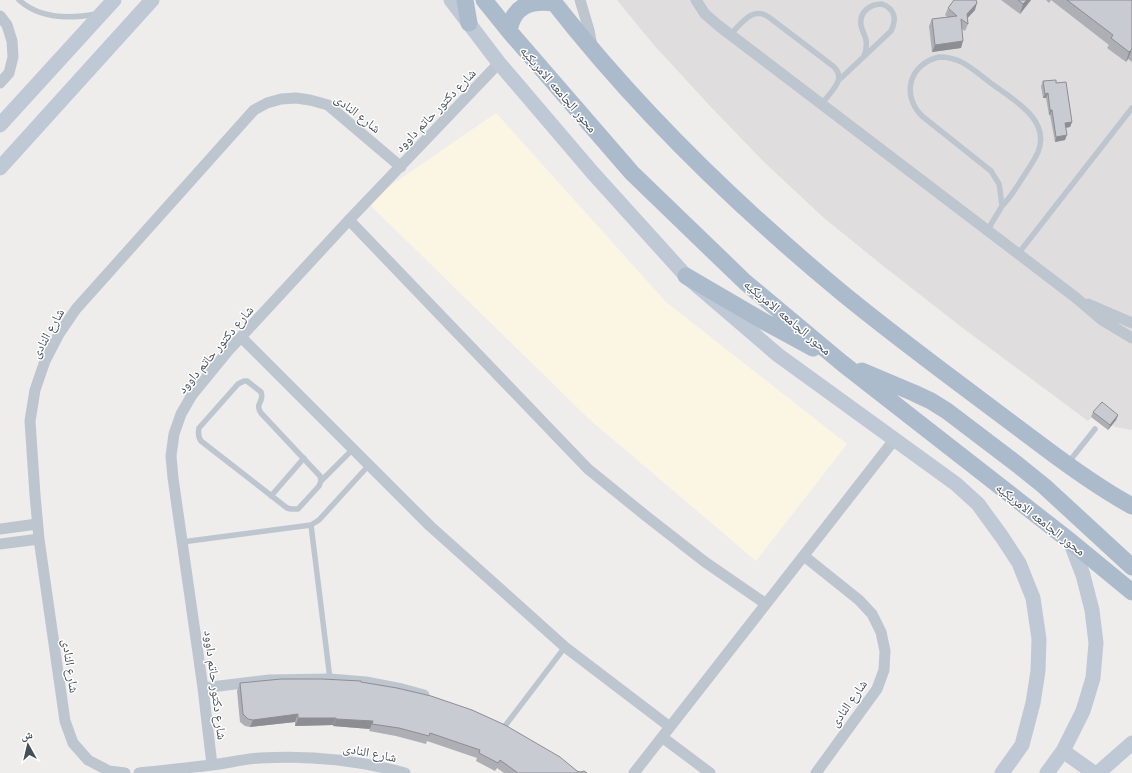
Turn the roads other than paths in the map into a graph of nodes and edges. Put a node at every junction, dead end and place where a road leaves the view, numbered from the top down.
1 (19, 0) edge
2 (152, 0) edge
3 (454, 0) edge
4 (484, 0) edge
5 (580, 0) edge
6 (696, 0) edge
7 (553, 1) edge
8 (106, 6) edge
9 (0, 16) edge
10 (469, 24) joint
11 (509, 31) junction
12 (730, 35) junction
13 (593, 51) junction
14 (864, 56) junction
15 (499, 63) junction
16 (4, 74) edge
17 (839, 80) junction
18 (0, 83) edge
19 (822, 104) junction
20 (1132, 108) edge
21 (0, 125) edge
22 (401, 167) junction
23 (0, 168) edge
24 (1002, 206) junction
25 (349, 220) junction
26 (987, 231) junction
27 (1018, 254) junction
28 (686, 276) junction
29 (1075, 297) junction
30 (1132, 322) edge
31 (241, 337) junction
32 (1132, 338) edge
33 (842, 363) junction
34 (1095, 429) dead end
35 (894, 440) junction
36 (353, 449) junction
37 (304, 458) junction
38 (369, 465) junction
39 (1067, 465) junction
40 (321, 481) junction
41 (271, 496) junction
42 (1124, 498) edge
43 (1132, 506) edge
44 (37, 524) junction
45 (311, 525) junction
46 (0, 529) edge
47 (39, 539) junction
48 (1070, 541) junction
49 (182, 542) junction
50 (0, 544) edge
51 (804, 556) junction
52 (1132, 567) edge
53 (1132, 592) edge
54 (766, 604) junction
55 (565, 647) junction
56 (330, 679) junction
57 (203, 688) junction
58 (431, 697) edge
59 (505, 726) edge
60 (670, 727) junction
61 (662, 737) junction
62 (1132, 743) edge
63 (1063, 751) junction
64 (212, 765) junction
65 (125, 773) edge
66 (139, 773) edge
67 (405, 773) edge
68 (634, 773) edge
69 (710, 773) edge
70 (816, 773) edge
71 (1002, 773) edge
72 (1047, 773) edge
73 (1094, 773) edge
74 (1098, 773) edge

1 - 8 lane
2 - 23 street
3 - 10 main road
4 - 11 main road, محور الجامعه الامريكيه
5 - 13 street
6 - 12 street
7 - 11 main road
7 - 13 main road
8 - 21 street
9 - 16 street
10 - 15 street
11 - 33 main road, محور الجامعه الامريكيه
12 - 17 lane
12 - 19 street
13 - 39 main road
14 - 14 lane
14 - 17 lane
15 - 22 street, شارع دكتور حاتم داوود
15 - 28 street
16 - 18 street
17 - 19 lane
19 - 26 street
20 - 27 lane
22 - 25 street, شارع دكتور حاتم داوود
22 - 44 street, شارع النادى
24 - 24 lane
24 - 26 lane
25 - 31 street, شارع دكتور حاتم داوود
25 - 54 street
26 - 27 street
27 - 29 street
28 - 33 main road
28 - 35 street
29 - 30 street
29 - 32 street
31 - 36 street
31 - 49 street, شارع دكتور حاتم داوود
33 - 48 main road, محور الجامعه الامريكيه
33 - 52 main road
34 - 39 lane
35 - 51 street
35 - 71 street
36 - 38 street
36 - 40 lane
37 - 40 lane
37 - 41 lane
37 - 41 lane
38 - 45 lane
38 - 55 street
39 - 42 main road
40 - 41 lane
42 - 43 main road
44 - 46 street
44 - 47 street, شارع النادى
45 - 49 lane
45 - 56 lane
47 - 50 street
47 - 65 street, شارع النادى
48 - 53 main road, محور الجامعه الامريكيه
48 - 63 street
49 - 57 street, شارع دكتور حاتم داوود
51 - 54 street
51 - 70 street, شارع النادى
54 - 60 street
55 - 59 lane
55 - 60 street
56 - 57 street
56 - 58 street
57 - 64 street, شارع دكتور حاتم داوود
60 - 61 street
61 - 68 street
61 - 69 street
62 - 74 street
63 - 72 street
63 - 73 street
64 - 66 street, شارع النادى
64 - 67 street, شارع النادى

